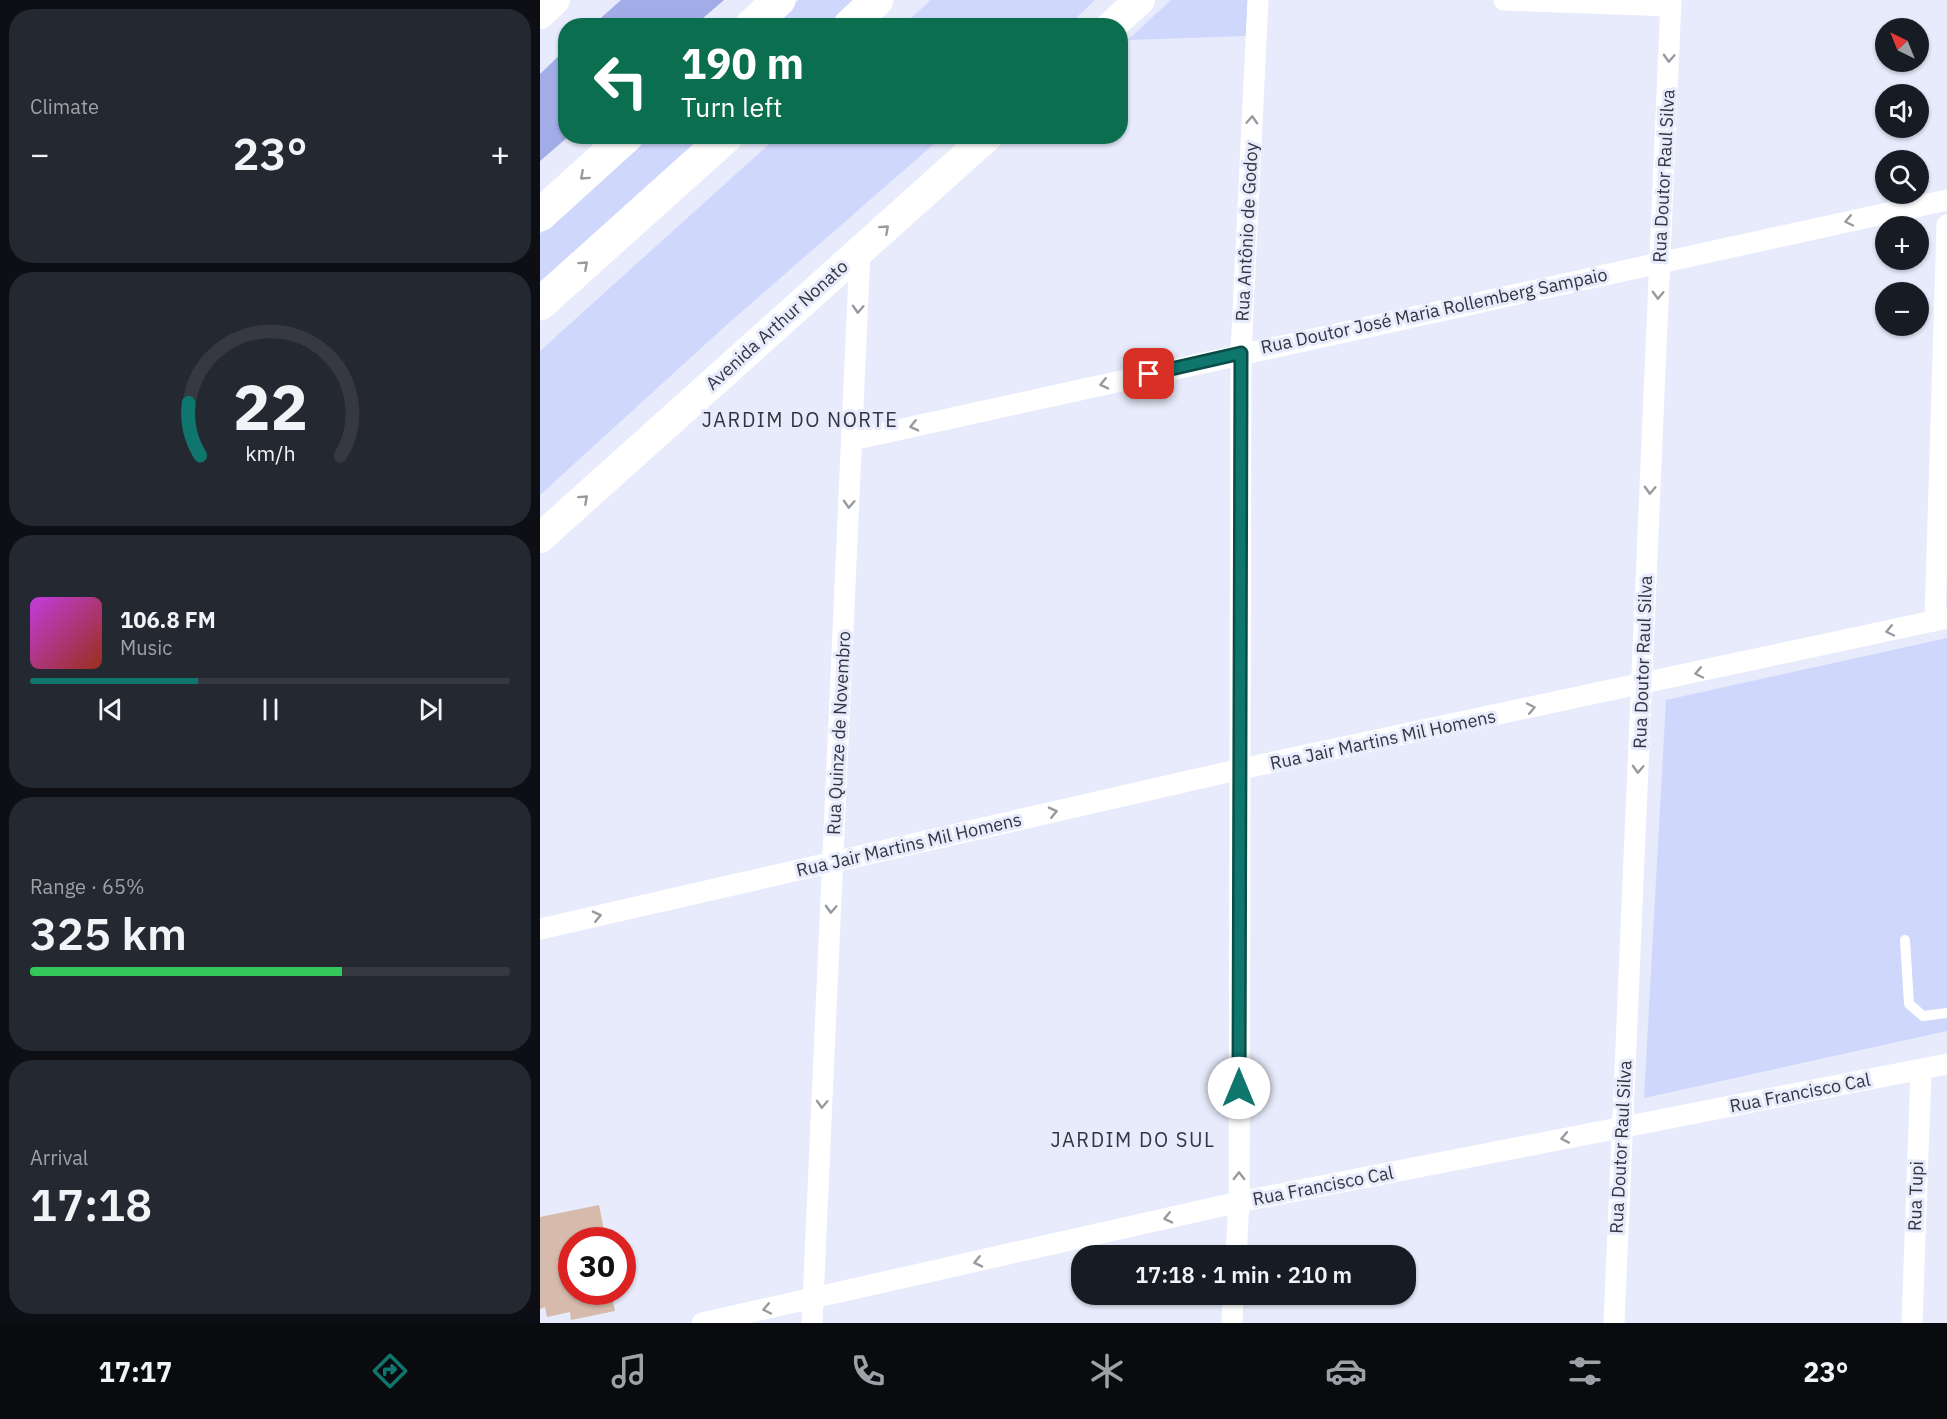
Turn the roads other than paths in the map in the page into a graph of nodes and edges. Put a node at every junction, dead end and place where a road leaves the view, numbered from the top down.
1 (555, 0) edge
2 (779, 0) edge
3 (878, 0) edge
4 (1140, 0) edge
5 (1258, 0) edge
6 (1504, 0) edge
7 (1671, 3) edge
8 (540, 14) edge
9 (760, 18) edge
10 (858, 18) edge
11 (1121, 18) edge
12 (618, 144) edge
13 (718, 144) edge
14 (979, 144) edge
15 (1947, 200) edge
16 (540, 215) edge
17 (1947, 225) edge
18 (860, 251) junction
19 (1660, 262) junction
20 (540, 304) edge
21 (1241, 353) junction
22 (852, 440) junction
23 (540, 538) edge
24 (1941, 620) edge
25 (1642, 685) junction
26 (1241, 769) junction
27 (833, 862) junction
28 (540, 929) edge
29 (1905, 939) dead end
30 (1947, 1013) edge
31 (1947, 1064) edge
32 (1921, 1070) junction
33 (1622, 1126) junction
34 (1239, 1202) junction
35 (1237, 1245) edge
36 (813, 1299) junction
37 (1233, 1305) edge
38 (702, 1323) edge
39 (812, 1323) edge
40 (1232, 1323) edge
41 (1614, 1323) edge
42 (1912, 1323) edge

1 - 8 main road
2 - 9 highway
3 - 10 highway
4 - 11 main road
21 -> 5 street, Rua Antônio de Godoy
6 - 7 street
7 -> 19 street, Rua Doutor Raul Silva
12 -> 16 highway
20 -> 13 highway
18 -> 14 main road, Avenida Arthur Nonato
15 -> 19 street, Rua Doutor José Maria Rollemberg Sampaio
17 - 24 street
18 -> 22 street, Rua Quinze de Novembro
23 -> 18 main road, Avenida Arthur Nonato
19 - 21 street, Rua Doutor José Maria Rollemberg Sampaio
19 -> 25 street, Rua Doutor Raul Silva
21 -> 22 street, Rua Doutor José Maria Rollemberg Sampaio
21 - 26 street, Rua Antônio de Godoy
22 -> 27 street, Rua Quinze de Novembro
24 -> 25 street, Rua Jair Martins Mil Homens
26 -> 25 street, Rua Jair Martins Mil Homens
25 -> 33 street, Rua Doutor Raul Silva
27 -> 26 street, Rua Jair Martins Mil Homens
34 -> 26 street, Rua Antônio de Godoy
28 -> 27 street, Rua Jair Martins Mil Homens
27 -> 36 street, Rua Quinze de Novembro
29 - 30 lane
31 - 32 street, Rua Francisco Cal
32 - 33 street, Rua Francisco Cal
32 - 42 street, Rua Tupi
33 -> 34 street, Rua Francisco Cal
33 - 41 street, Rua Doutor Raul Silva
34 - 35 street, Rua Antônio de Godoy
34 -> 36 street, Rua Francisco Cal
36 -> 38 street, Rua Francisco Cal
36 - 39 street, Rua Quinze de Novembro
37 - 40 street

